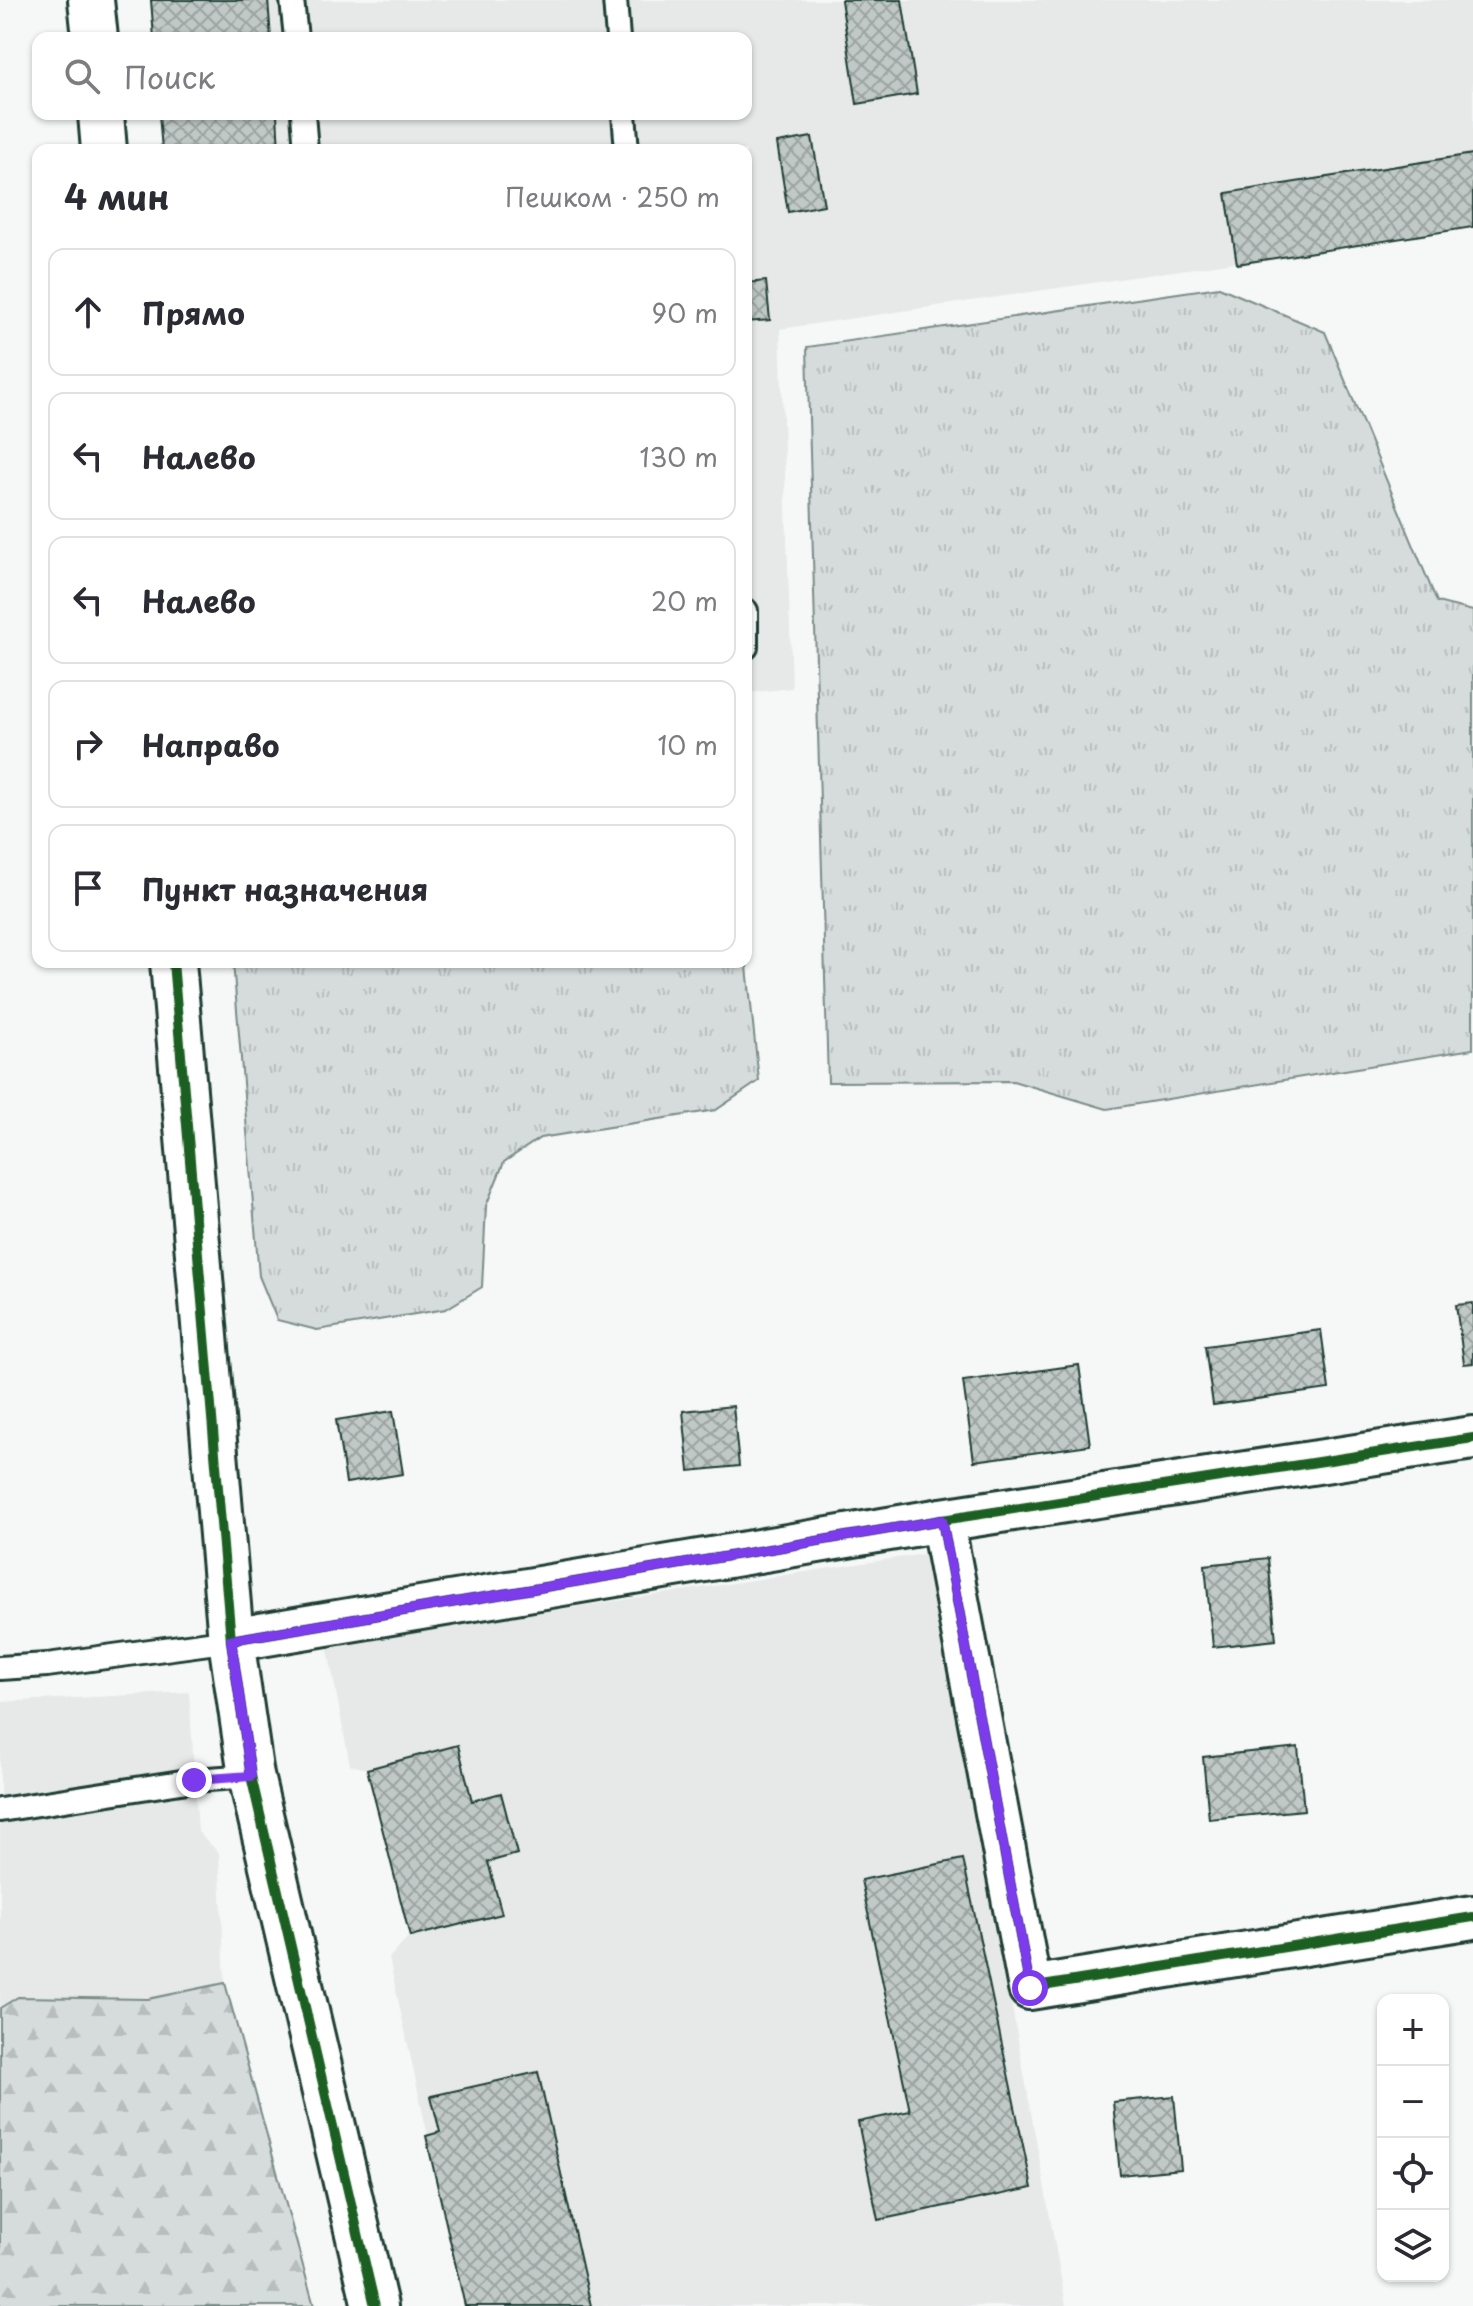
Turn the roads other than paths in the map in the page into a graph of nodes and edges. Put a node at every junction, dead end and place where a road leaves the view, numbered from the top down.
1 (91, 0) edge
2 (292, 0) edge
3 (615, 0) edge
4 (94, 32) edge
5 (295, 32) edge
6 (618, 32) edge
7 (102, 120) edge
8 (304, 120) edge
9 (624, 120) edge
10 (104, 144) edge
11 (306, 144) edge
12 (626, 144) edge
13 (174, 968) edge
14 (1473, 1438) edge
15 (942, 1520) junction
16 (231, 1640) junction
17 (0, 1668) edge
18 (251, 1776) junction
19 (0, 1810) edge
20 (1473, 1917) edge
21 (375, 2306) edge

1 - 4 street
2 - 5 lane
3 - 6 lane
7 - 10 street
8 - 11 lane
9 - 12 lane
13 - 16 street
14 - 15 street
15 - 16 street
15 - 20 street
16 - 17 lane
16 - 18 street
18 - 19 lane
18 - 21 street

